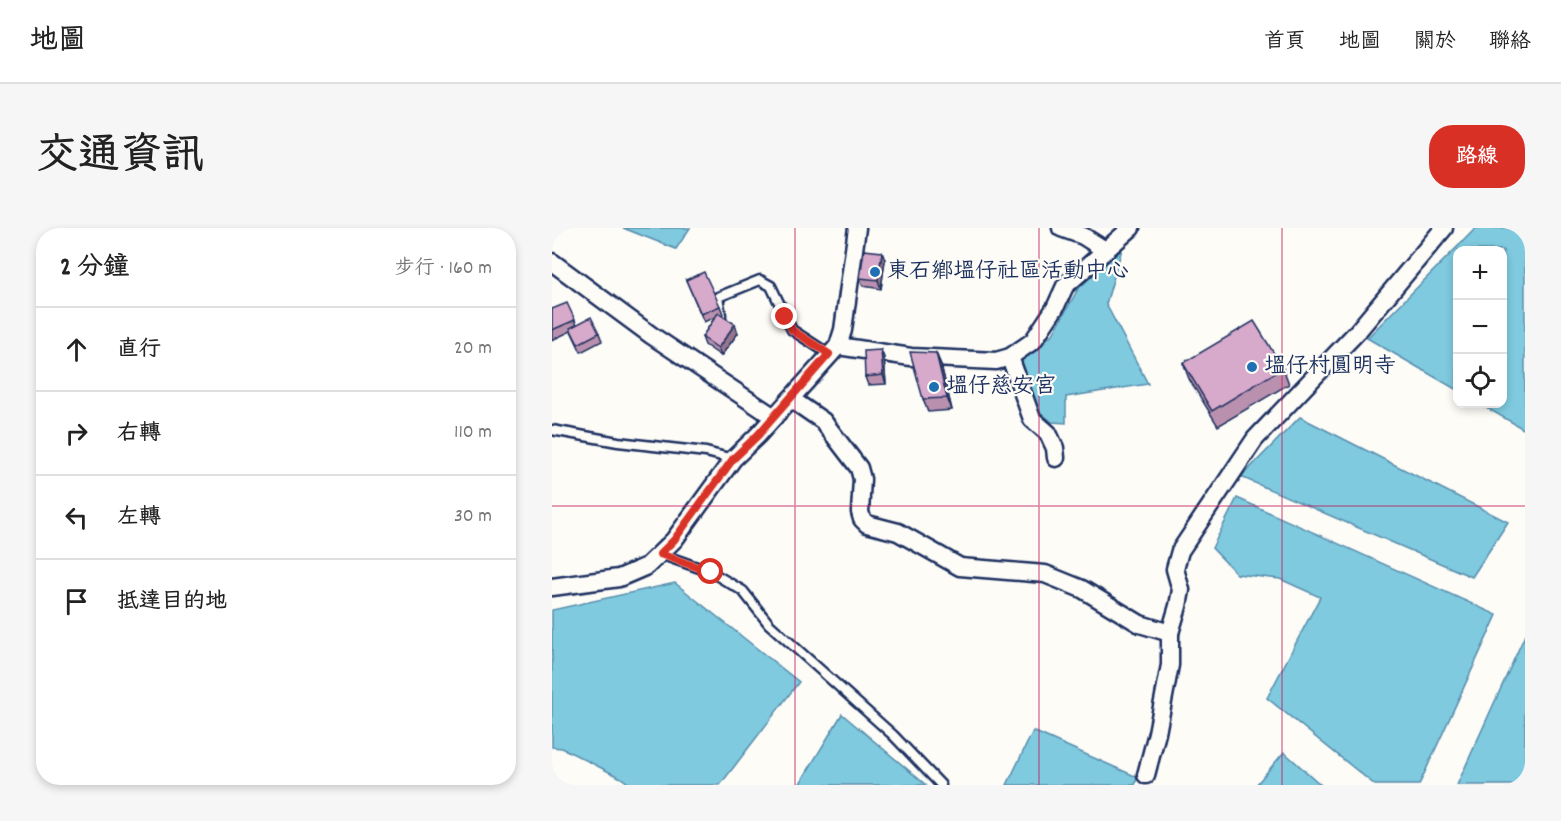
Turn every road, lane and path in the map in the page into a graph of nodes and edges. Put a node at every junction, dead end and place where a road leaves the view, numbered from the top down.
1 (857, 228) edge
2 (1061, 228) edge
3 (1131, 228) edge
4 (1444, 228) edge
5 (1105, 250) junction
6 (552, 262) edge
7 (722, 321) edge
8 (834, 350) junction
9 (1010, 357) junction
10 (791, 399) junction
11 (774, 417) junction
12 (552, 430) edge
13 (1056, 458) dead end
14 (733, 459) junction
15 (660, 554) junction
16 (552, 587) edge
17 (1170, 633) junction
18 (1146, 775) dead end
19 (941, 785) edge

1 - 8 street
2 - 5 street
3 - 5 street
4 - 17 street
5 - 9 street
6 - 11 street
7 - 8 lane
8 - 9 street
8 - 10 street
9 - 13 street
10 - 11 street
10 - 17 street
11 - 14 street
12 - 14 lane
14 - 15 street
15 - 16 street
15 - 19 lane
17 - 18 street

